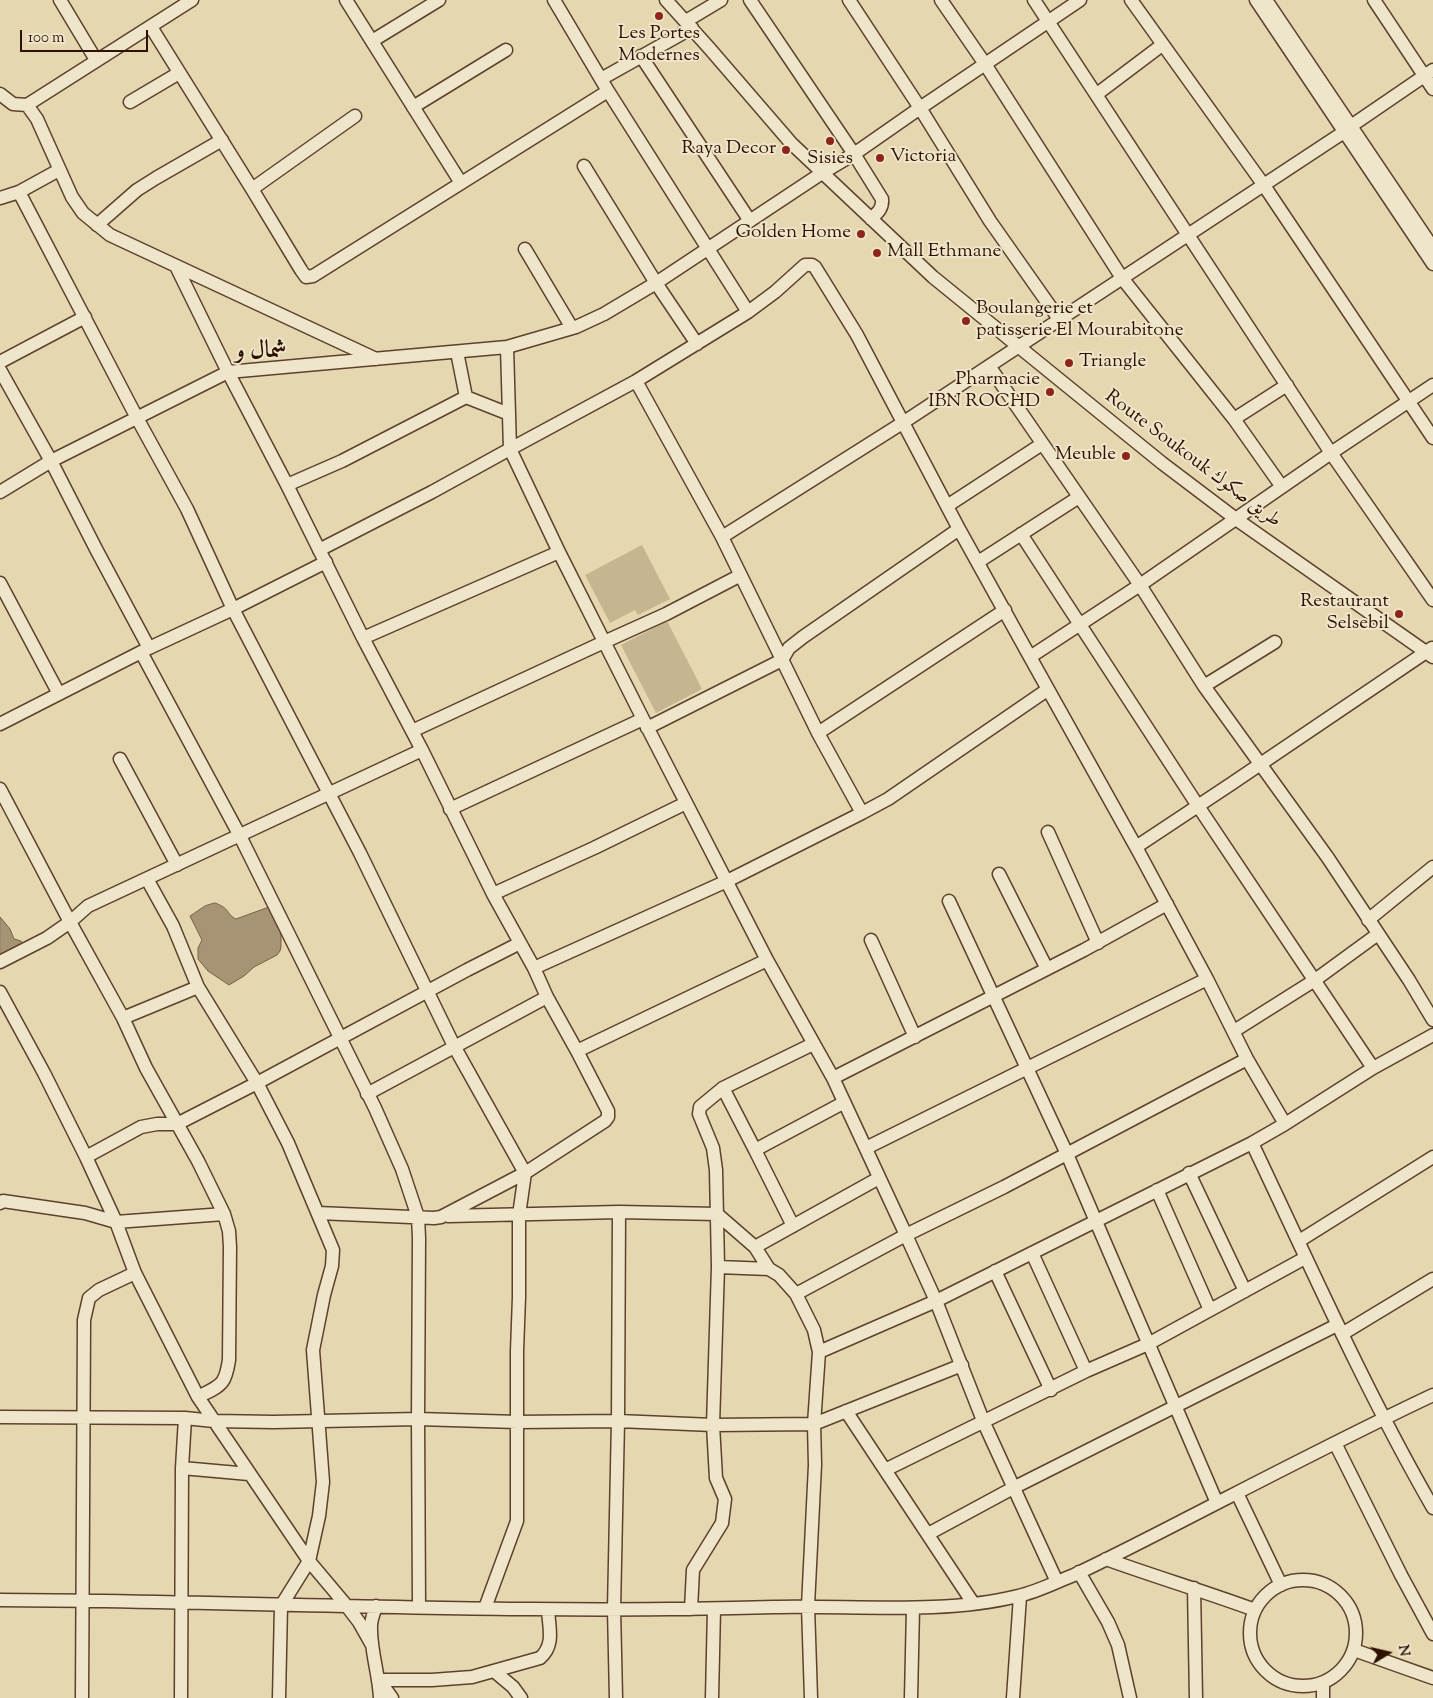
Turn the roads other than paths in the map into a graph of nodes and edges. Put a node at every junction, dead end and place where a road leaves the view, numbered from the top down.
1 (60, 0) edge
2 (346, 0) edge
3 (439, 0) edge
4 (554, 0) edge
5 (666, 0) edge
6 (721, 0) edge
7 (750, 0) edge
8 (849, 0) edge
9 (941, 0) edge
10 (1034, 0) edge
11 (1080, 0) edge
12 (1131, 0) edge
13 (1256, 0) edge
14 (1266, 0) edge
15 (1374, 0) edge
16 (184, 2) edge
17 (1049, 21) junction
18 (689, 24) junction
19 (150, 27) junction
20 (372, 42) junction
21 (1162, 45) junction
22 (506, 50) dead end
23 (641, 56) junction
24 (96, 60) junction
25 (984, 64) junction
26 (180, 73) junction
27 (1429, 73) edge
28 (601, 79) junction
29 (1433, 89) edge
30 (608, 91) junction
31 (0, 94) edge
32 (1097, 94) junction
33 (130, 102) dead end
34 (27, 105) junction
35 (413, 107) junction
36 (920, 108) junction
37 (356, 116) dead end
38 (1348, 129) junction
39 (222, 140) junction
40 (854, 154) junction
41 (584, 166) dead end
42 (59, 170) junction
43 (822, 173) junction
44 (461, 183) junction
45 (1263, 184) junction
46 (252, 189) junction
47 (18, 192) junction
48 (0, 198) edge
49 (871, 219) junction
50 (750, 221) junction
51 (97, 225) junction
52 (1189, 235) junction
53 (1433, 248) edge
54 (525, 249) dead end
55 (708, 249) junction
56 (1433, 264) edge
57 (176, 266) junction
58 (1122, 278) junction
59 (656, 282) junction
60 (748, 312) junction
61 (85, 317) junction
62 (1059, 319) junction
63 (572, 328) junction
64 (697, 344) junction
65 (1019, 346) junction
66 (507, 347) junction
67 (457, 352) junction
68 (377, 359) junction
69 (0, 362) edge
70 (989, 366) junction
71 (0, 370) edge
72 (228, 372) junction
73 (636, 381) junction
74 (1287, 385) junction
75 (1433, 385) edge
76 (466, 397) junction
77 (1408, 400) junction
78 (509, 414) junction
79 (136, 418) junction
80 (1234, 419) junction
81 (904, 422) junction
82 (1433, 438) edge
83 (1042, 444) junction
84 (510, 449) junction
85 (1332, 453) junction
86 (51, 461) junction
87 (287, 485) junction
88 (1282, 487) junction
89 (0, 492) edge
90 (1079, 497) junction
91 (947, 506) junction
92 (1236, 519) junction
93 (959, 529) junction
94 (1021, 534) junction
95 (722, 537) junction
96 (319, 550) junction
97 (559, 552) junction
98 (326, 562) junction
99 (978, 562) junction
100 (740, 576) junction
101 (0, 583) edge
102 (1140, 586) junction
103 (1433, 600) edge
104 (233, 609) junction
105 (1005, 610) junction
106 (1081, 625) junction
107 (363, 638) junction
108 (604, 642) junction
109 (1275, 642) dead end
110 (145, 650) junction
111 (1431, 652) edge
112 (1030, 657) junction
113 (782, 660) junction
114 (1204, 686) junction
115 (1047, 690) junction
116 (60, 694) junction
117 (0, 724) edge
118 (645, 724) junction
119 (412, 731) junction
120 (818, 734) junction
121 (422, 750) junction
122 (120, 759) dead end
123 (1259, 764) junction
124 (0, 790) edge
125 (330, 794) junction
126 (686, 803) junction
127 (1198, 806) junction
128 (450, 809) junction
129 (862, 813) junction
130 (1048, 832) dead end
131 (240, 836) junction
132 (1136, 847) junction
133 (177, 865) junction
134 (1433, 867) edge
135 (1000, 874) dead end
136 (147, 879) junction
137 (727, 881) junction
138 (492, 894) junction
139 (949, 901) dead end
140 (1167, 904) junction
141 (1368, 920) junction
142 (70, 922) junction
143 (1378, 934) junction
144 (871, 940) dead end
145 (520, 943) junction
146 (1098, 943) junction
147 (767, 960) junction
148 (0, 962) edge
149 (534, 968) junction
150 (1047, 970) junction
151 (1207, 979) junction
152 (1314, 980) junction
153 (198, 988) junction
154 (428, 991) junction
155 (0, 992) edge
156 (547, 997) junction
157 (994, 997) junction
158 (122, 1018) junction
159 (1433, 1020) edge
160 (1234, 1031) junction
161 (1433, 1035) edge
162 (915, 1037) junction
163 (340, 1039) junction
164 (814, 1044) junction
165 (454, 1046) junction
166 (577, 1051) junction
167 (1247, 1059) junction
168 (1027, 1068) junction
169 (1373, 1068) junction
170 (833, 1078) junction
171 (257, 1083) junction
172 (723, 1088) junction
173 (368, 1094) junction
174 (843, 1103) junction
175 (177, 1124) junction
176 (1285, 1124) junction
177 (1252, 1143) junction
178 (866, 1148) junction
179 (755, 1150) junction
180 (1067, 1154) junction
181 (86, 1157) junction
182 (1433, 1157) edge
183 (525, 1173) junction
184 (1189, 1173) junction
185 (879, 1178) junction
186 (1157, 1190) junction
187 (1, 1201) edge
188 (619, 1212) junction
189 (318, 1213) junction
190 (224, 1214) junction
191 (717, 1214) junction
192 (520, 1215) junction
193 (446, 1216) junction
194 (418, 1217) junction
195 (1095, 1221) junction
196 (116, 1222) junction
197 (793, 1226) junction
198 (906, 1236) junction
199 (1298, 1241) junction
200 (755, 1247) junction
201 (1032, 1253) junction
202 (1305, 1258) junction
203 (718, 1267) junction
204 (769, 1269) junction
205 (995, 1271) junction
206 (136, 1273) junction
207 (1433, 1279) edge
208 (1245, 1291) junction
209 (796, 1294) junction
210 (936, 1301) junction
211 (1210, 1310) junction
212 (1340, 1330) junction
213 (1148, 1344) junction
214 (819, 1352) junction
215 (962, 1365) junction
216 (1086, 1371) junction
217 (1051, 1390) junction
218 (1433, 1395) edge
219 (198, 1397) junction
220 (1175, 1408) junction
221 (846, 1412) junction
222 (0, 1417) edge
223 (82, 1418) junction
224 (185, 1418) junction
225 (1385, 1418) junction
226 (418, 1419) junction
227 (214, 1421) junction
228 (319, 1421) junction
229 (517, 1422) junction
230 (618, 1422) junction
231 (984, 1423) junction
232 (713, 1424) junction
233 (814, 1424) junction
234 (1335, 1443) junction
235 (182, 1468) junction
236 (886, 1470) junction
237 (249, 1474) junction
238 (1015, 1487) junction
239 (1237, 1493) junction
240 (1217, 1503) junction
241 (1433, 1508) edge
242 (928, 1534) junction
243 (1106, 1559) junction
244 (309, 1561) junction
245 (1079, 1572) junction
246 (1058, 1582) junction
247 (1280, 1584) junction
248 (1194, 1588) junction
249 (1020, 1596) junction
250 (0, 1600) edge
251 (83, 1600) junction
252 (181, 1603) junction
253 (973, 1603) junction
254 (346, 1605) junction
255 (281, 1606) junction
256 (376, 1606) junction
257 (808, 1606) junction
258 (419, 1607) junction
259 (485, 1608) junction
260 (913, 1608) junction
261 (614, 1609) junction
262 (691, 1609) junction
263 (714, 1609) junction
264 (548, 1610) junction
265 (1255, 1610) junction
266 (1433, 1634) edge
267 (372, 1645) junction
268 (1354, 1650) junction
269 (494, 1672) junction
270 (1433, 1678) edge
271 (379, 1680) junction
272 (1323, 1683) junction
273 (82, 1698) edge
274 (181, 1698) edge
275 (279, 1698) edge
276 (380, 1698) edge
277 (392, 1698) edge
278 (521, 1698) edge
279 (616, 1698) edge
280 (712, 1698) edge
281 (811, 1698) edge
282 (911, 1698) edge
283 (1013, 1698) edge
284 (1130, 1698) edge
285 (1196, 1698) edge
286 (1323, 1698) edge

1 - 24 street
2 - 20 street
3 - 20 street
4 - 28 street
5 - 18 street, Route Soukouk طريق صكوك
6 - 18 street
7 - 40 street
8 - 36 street
9 - 25 street
10 - 17 street
11 - 17 street
12 - 21 street
13 - 38 street
14 - 38 street
15 - 27 street
16 - 19 street
17 - 25 street
17 - 32 street
18 - 23 street
18 - 43 street, Route Soukouk طريق صكوك
19 - 24 street
19 - 26 street
20 - 35 street
21 - 32 street
21 - 45 street
22 - 35 street
23 - 28 street
23 - 50 street
24 - 34 street
25 - 36 street
25 - 58 street
26 - 33 street
26 - 39 street
27 - 29 street
27 - 38 street
28 - 30 street
30 - 44 street
30 - 55 street
31 - 34 street
32 - 52 street
34 - 42 street
35 - 44 street
36 - 40 street
36 - 62 street
37 - 46 street
38 - 45 street
38 - 53 street
38 - 56 street
39 - 46 street
39 - 51 street
40 - 43 street
40 - 49 street
41 - 59 street
42 - 47 street
42 - 51 street
43 - 49 street, Route Soukouk طريق صكوك
43 - 50 street
44 - 46 street
45 - 52 street
45 - 77 street
47 - 48 street
47 - 61 street
49 - 65 street, Route Soukouk طريق صكوك
50 - 55 street
51 - 57 street
52 - 58 street
52 - 74 street
54 - 63 street
55 - 59 street
55 - 60 street
57 - 68 street
57 - 72 street
58 - 62 street
58 - 80 street
59 - 63 street
59 - 64 street
60 - 64 street
60 - 81 street
61 - 69 street
61 - 79 street
62 - 65 street
63 - 66 street
64 - 73 street
65 - 70 street
65 - 92 street, Route Soukouk طريق صكوك
66 - 67 street
66 - 78 street
67 - 68 street
67 - 76 street
68 - 72 street
70 - 81 street
70 - 83 street
71 - 86 street
72 - 79 street
72 - 87 street
73 - 84 street
73 - 95 street
74 - 80 street
74 - 85 street
75 - 77 street
76 - 78 street
76 - 87 street
77 - 82 street
77 - 85 street
78 - 84 street
79 - 86 street
79 - 104 street
80 - 88 street
81 - 91 street
81 - 95 street
83 - 90 street
83 - 91 street
84 - 96 street
84 - 97 street
85 - 88 street
85 - 103 street
86 - 89 street
86 - 110 street
87 - 96 street
88 - 92 street
90 - 94 street
90 - 102 street
91 - 93 street
92 - 102 street
92 - 111 street, Route Soukouk طريق صكوك
93 - 99 street
93 - 113 street
94 - 99 street
94 - 106 street
95 - 100 street
96 - 98 street
97 - 107 street
97 - 108 street
98 - 104 street
98 - 107 street
99 - 105 street
100 - 108 street
100 - 113 street
101 - 116 street
102 - 106 street
102 - 114 street
104 - 110 street
104 - 125 street
105 - 112 street
105 - 120 street
106 - 112 street
106 - 127 street
107 - 119 street
108 - 118 street
108 - 119 street
109 - 114 street
110 - 116 street
110 - 131 street
111 - 123 street
112 - 115 street
113 - 118 street
113 - 120 street
114 - 123 street
115 - 129 street
115 - 132 street
116 - 117 street
118 - 126 street
118 - 128 street
119 - 121 street
120 - 129 street
121 - 125 street
121 - 128 street
122 - 133 street
123 - 127 street
123 - 141 street
124 - 142 street
125 - 131 street
125 - 154 street
126 - 137 street
126 - 138 street
127 - 132 street
127 - 152 street
128 - 138 street
129 - 137 street
130 - 146 street
131 - 133 street
131 - 163 street
132 - 140 street
133 - 136 street
134 - 141 street
135 - 150 street
136 - 142 street
136 - 153 street
137 - 147 street
137 - 149 street
138 - 145 street
139 - 157 street
140 - 146 street
140 - 151 street
141 - 143 street
142 - 148 street
142 - 158 street
143 - 152 street
143 - 159 street
144 - 162 street
145 - 149 street
145 - 154 street
146 - 150 street
147 - 164 street
147 - 166 street
149 - 156 street
150 - 157 street
151 - 160 street
151 - 168 street
152 - 160 street
152 - 169 street
153 - 158 street
153 - 171 street
154 - 163 street
154 - 165 street
155 - 181 street
156 - 165 street
156 - 166 street
157 - 162 street
157 - 168 street
158 - 175 street
160 - 167 street
161 - 169 street
162 - 170 street
163 - 171 street
163 - 173 street
164 - 170 street
164 - 172 street
165 - 173 street
165 - 183 street
166 - 183 street
167 - 176 street
167 - 180 street
168 - 178 street
168 - 180 street
169 - 176 street
170 - 174 street
171 - 175 street
171 - 189 street
172 - 179 street
172 - 191 street
173 - 194 street
174 - 178 street
174 - 179 street
175 - 181 street
175 - 190 street
176 - 177 street
177 - 184 street
177 - 199 street
178 - 185 street
179 - 197 street
180 - 195 street
180 - 198 street
181 - 196 street
182 - 199 street
183 - 192 street
183 - 193 street
184 - 186 street
184 - 208 street
185 - 197 street
185 - 198 street
186 - 195 street
186 - 211 street
187 - 196 street
188 - 191 street
188 - 192 street
188 - 230 street
189 - 194 street
189 - 228 street
190 - 196 street
190 - 219 street
191 - 200 street
191 - 203 street
192 - 193 street
192 - 229 street
193 - 194 street
194 - 226 street
195 - 201 street
195 - 213 street
196 - 206 street
197 - 200 street
198 - 209 street
198 - 210 street
199 - 202 street
200 - 204 street
201 - 205 street
201 - 216 street
202 - 208 street
202 - 212 street
203 - 204 street
203 - 232 street
204 - 209 street
205 - 210 street
205 - 217 street
206 - 219 street
206 - 223 street
207 - 212 street
208 - 211 street
209 - 214 street
210 - 214 street
210 - 215 street
211 - 213 street
212 - 220 street
212 - 225 street
213 - 216 street
213 - 220 street
214 - 233 street
215 - 221 street
215 - 231 street
216 - 217 street
217 - 231 street
218 - 225 street
219 - 227 street
220 - 238 street
220 - 240 street
221 - 233 street
221 - 236 street
222 - 223 street
223 - 224 street
223 - 251 street
224 - 227 street
224 - 235 street
225 - 234 street
225 - 241 street
226 - 228 street
226 - 229 street
226 - 258 street
227 - 228 street
227 - 237 street
228 - 244 street
229 - 230 street
229 - 259 street
230 - 232 street
230 - 261 street
231 - 236 street
231 - 238 street
232 - 233 street
232 - 262 street
233 - 257 street
234 - 239 street
234 - 266 street
235 - 237 street
235 - 252 street
236 - 242 street
237 - 244 street
238 - 242 street
238 - 246 street
239 - 240 street
239 - 247 street
240 - 243 street
242 - 253 street
243 - 245 street
243 - 248 street
244 - 254 street
244 - 255 street
245 - 246 street
245 - 284 street
246 - 249 street
247 - 265 street
247 - 268 street
248 - 265 street
248 - 285 street
249 - 253 street
249 - 283 street
250 - 251 street
251 - 252 street
251 - 273 street
252 - 255 street
252 - 274 street
253 - 260 street
254 - 255 street
254 - 256 street
254 - 267 street
255 - 275 street
256 - 258 street
256 - 267 street
257 - 260 street
257 - 263 street
257 - 281 street
258 - 259 street
259 - 264 street
260 - 282 street
261 - 262 street
261 - 264 street
261 - 279 street
262 - 263 street
263 - 280 street
264 - 269 street
265 - 272 street
267 - 271 street
268 - 270 street
268 - 272 street
269 - 271 street
269 - 278 street
271 - 276 street
271 - 277 street
272 - 286 street

